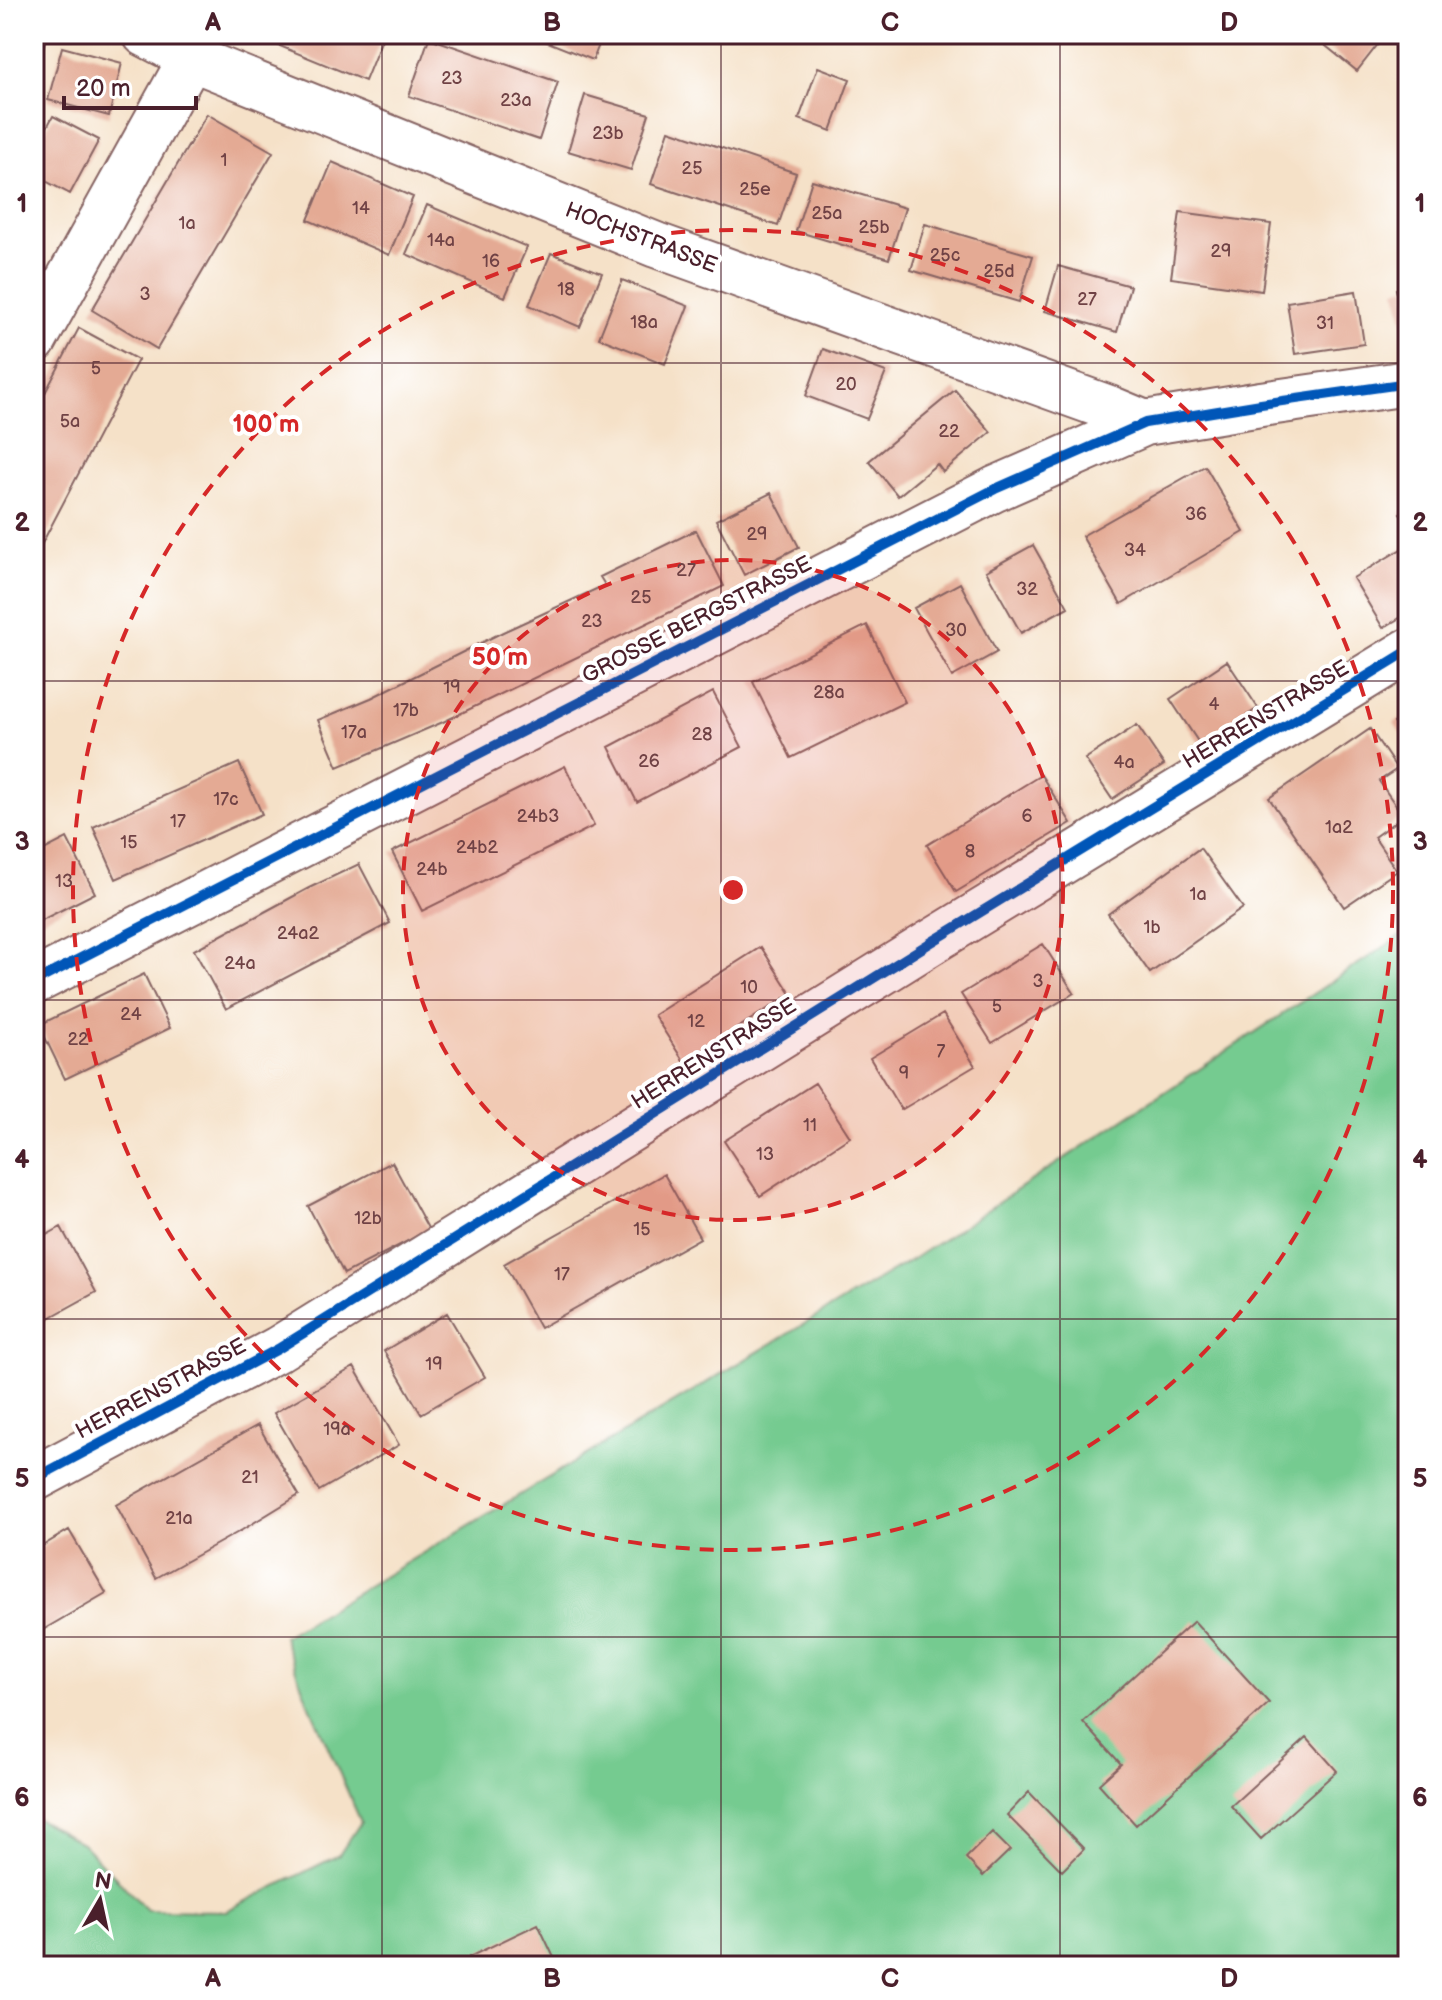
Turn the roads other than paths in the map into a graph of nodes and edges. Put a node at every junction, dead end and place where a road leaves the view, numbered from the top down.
1 (145, 34) edge
2 (191, 58) junction
3 (34, 341) edge
4 (1408, 383) edge
5 (1145, 423) junction
6 (1408, 651) edge
7 (34, 982) edge
8 (34, 1479) edge

1 - 2 street, HOCHSTRASSE
2 - 3 street
2 - 5 street, HOCHSTRASSE
4 - 5 street, GROSSE BERGSTRASSE
5 - 7 street, GROSSE BERGSTRASSE
6 - 8 street, HERRENSTRASSE

